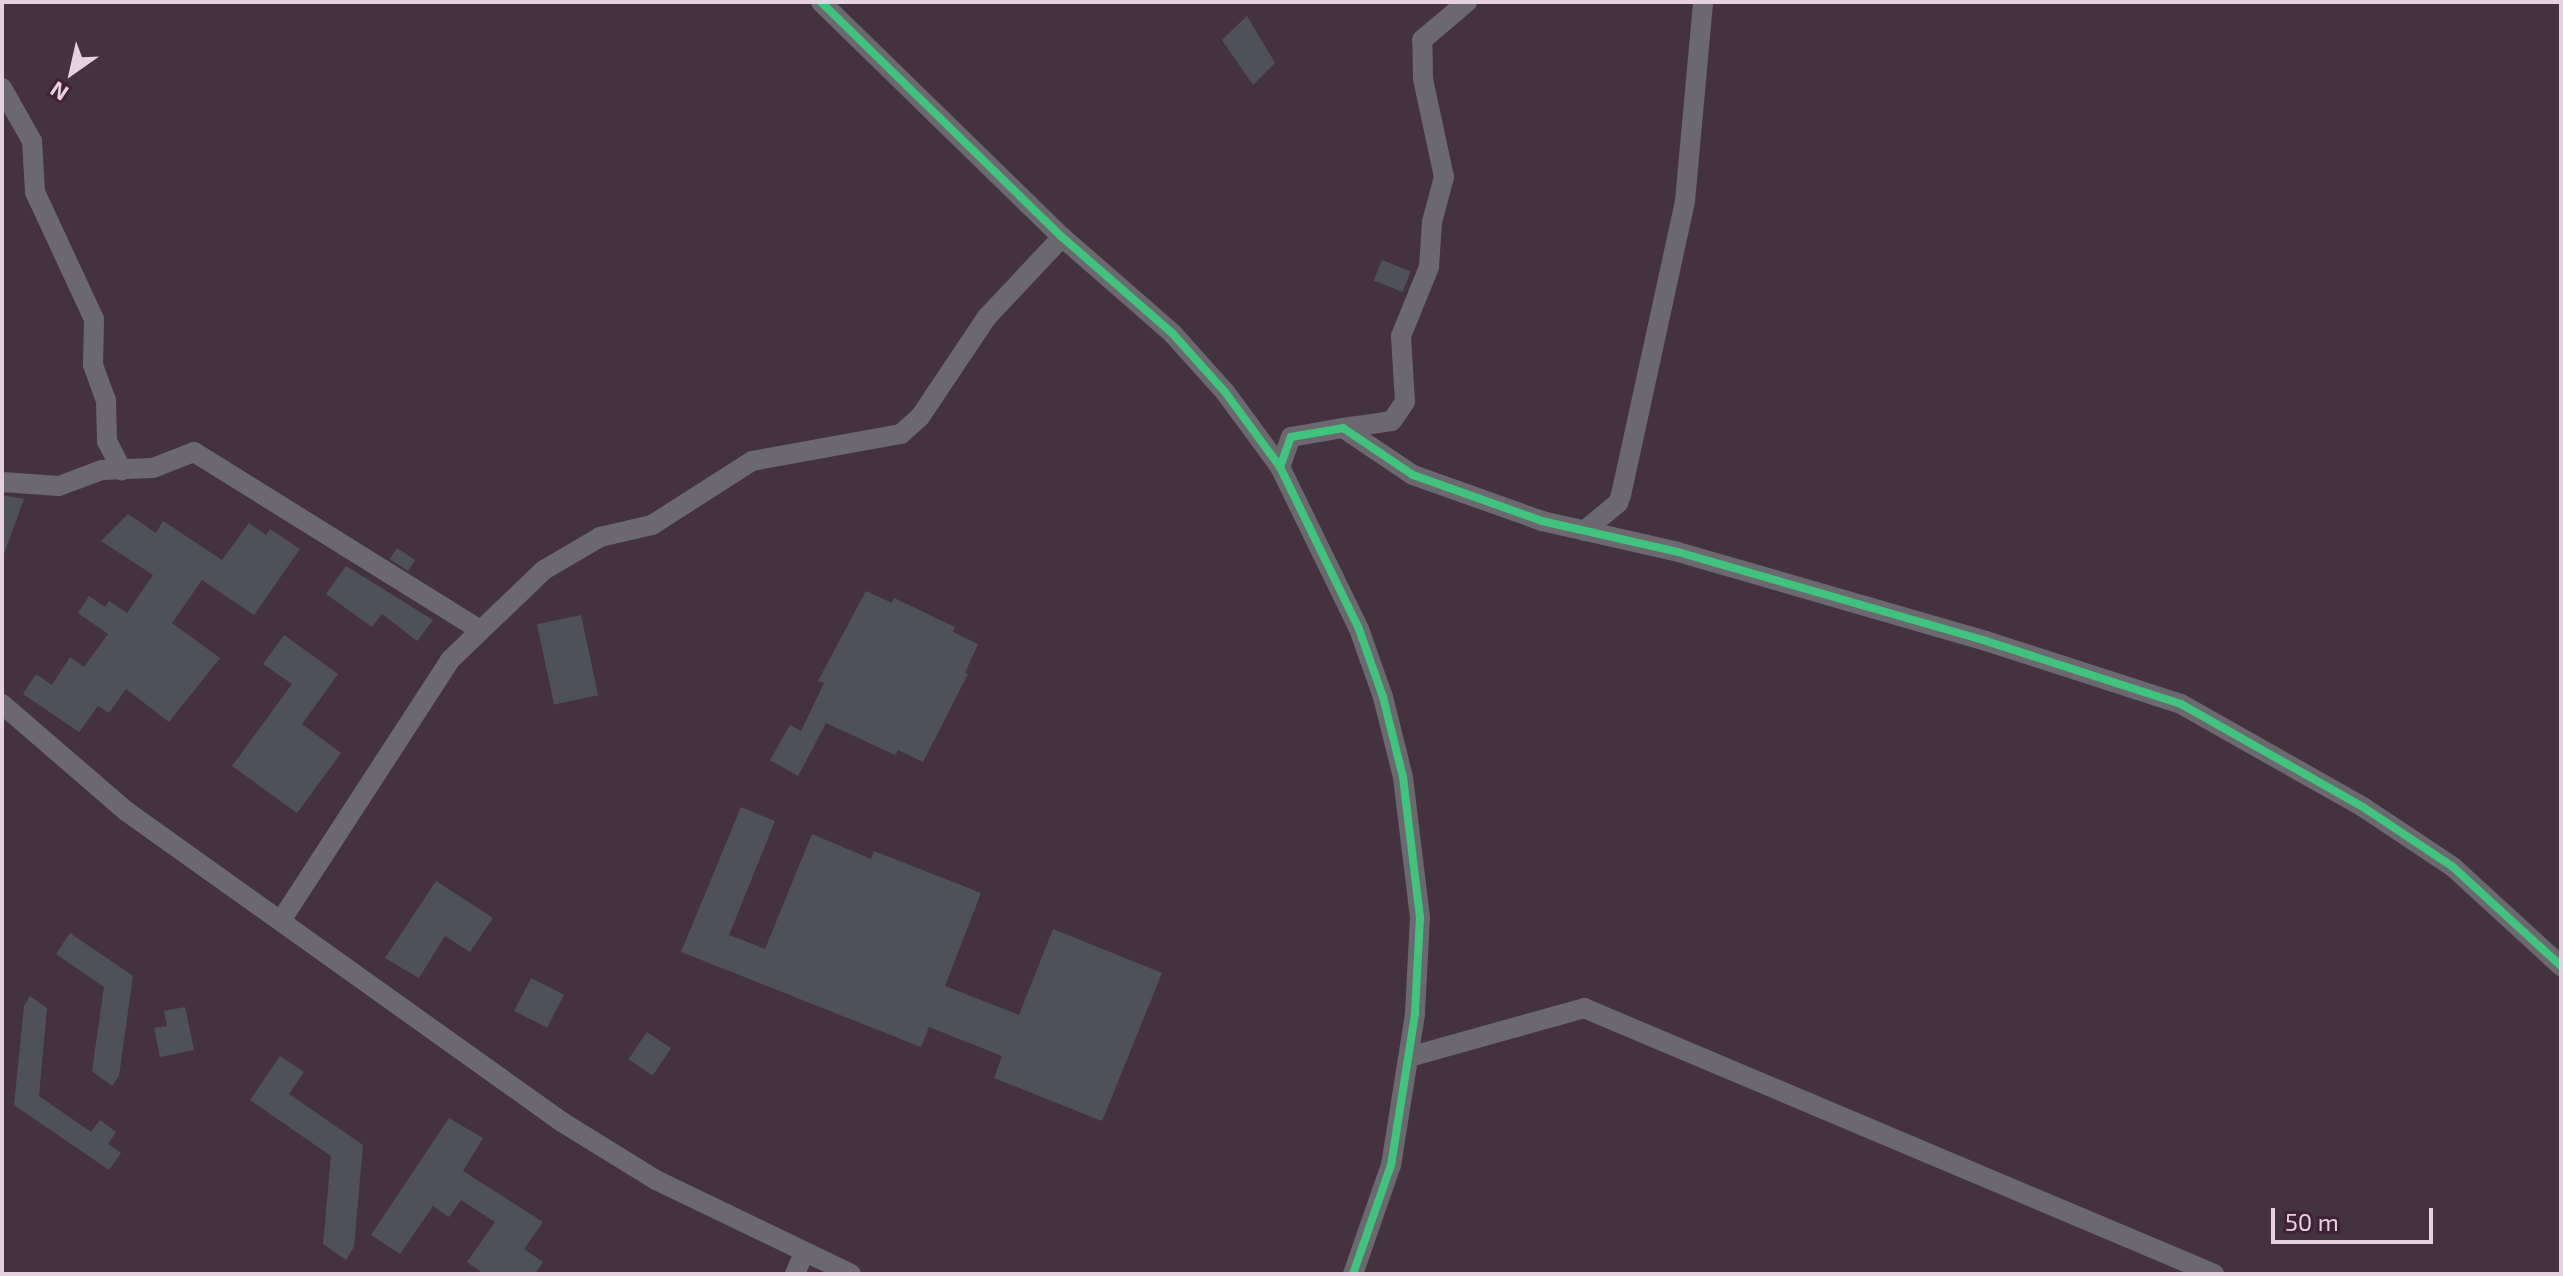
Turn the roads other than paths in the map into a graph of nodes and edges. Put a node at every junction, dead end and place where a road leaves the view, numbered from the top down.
1 (821, 2) edge
2 (1467, 2) edge
3 (1703, 2) edge
4 (2, 88) edge
5 (1062, 237) junction
6 (1343, 428) junction
7 (1280, 467) junction
8 (122, 470) junction
9 (2, 482) edge
10 (1584, 531) junction
11 (480, 630) junction
12 (2, 704) edge
13 (282, 919) junction
14 (2561, 966) edge
15 (1409, 1057) junction
16 (804, 1253) junction
17 (795, 1274) edge
18 (851, 1274) edge
19 (1353, 1274) edge
20 (2214, 1274) edge

1 - 5 street
2 - 6 street
3 - 10 street
4 - 8 street
5 - 7 street
5 - 11 street
6 - 7 street
6 - 10 street
7 - 15 street
8 - 9 street
8 - 11 street
10 - 14 street
11 - 13 street
12 - 13 street
13 - 16 street
15 - 19 street
15 - 20 street
16 - 17 street
16 - 18 street

